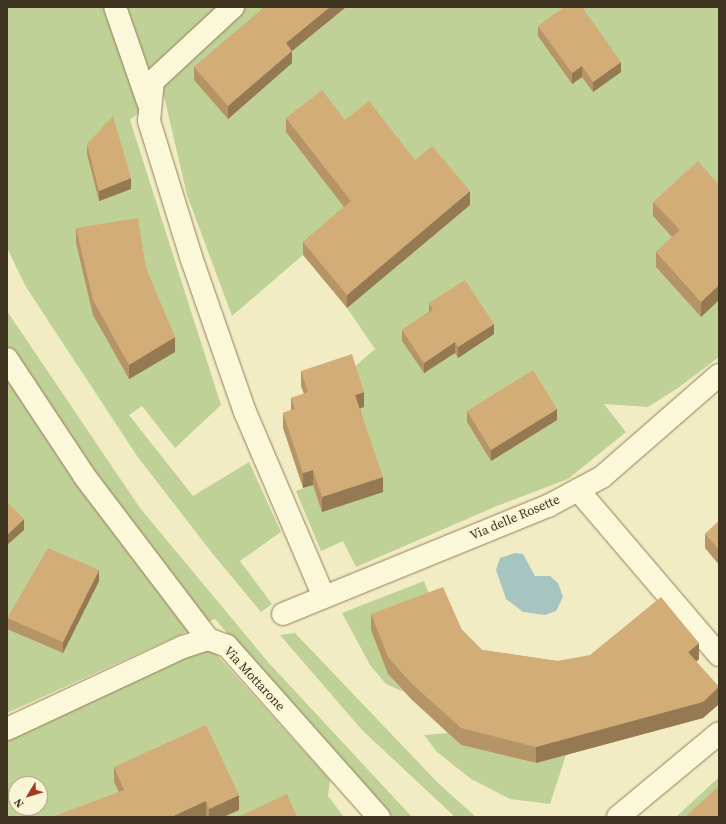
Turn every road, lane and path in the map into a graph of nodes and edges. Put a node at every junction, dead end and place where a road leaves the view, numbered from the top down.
1 (115, 7) edge
2 (233, 7) edge
3 (150, 109) junction
4 (7, 359) edge
5 (719, 374) edge
6 (578, 490) junction
7 (324, 597) junction
8 (283, 614) dead end
9 (208, 639) junction
10 (719, 655) edge
11 (7, 729) edge
12 (719, 732) edge
13 (379, 817) edge
14 (618, 817) edge

1 - 3 street
2 - 3 street
3 - 7 street
4 - 9 street
5 - 6 street, Via delle Rosette
6 - 7 street, Via delle Rosette
6 - 10 street
7 - 8 street, Via delle Rosette
9 - 11 street, Via Mottarone
9 - 13 street, Via Mottarone
12 - 14 street

